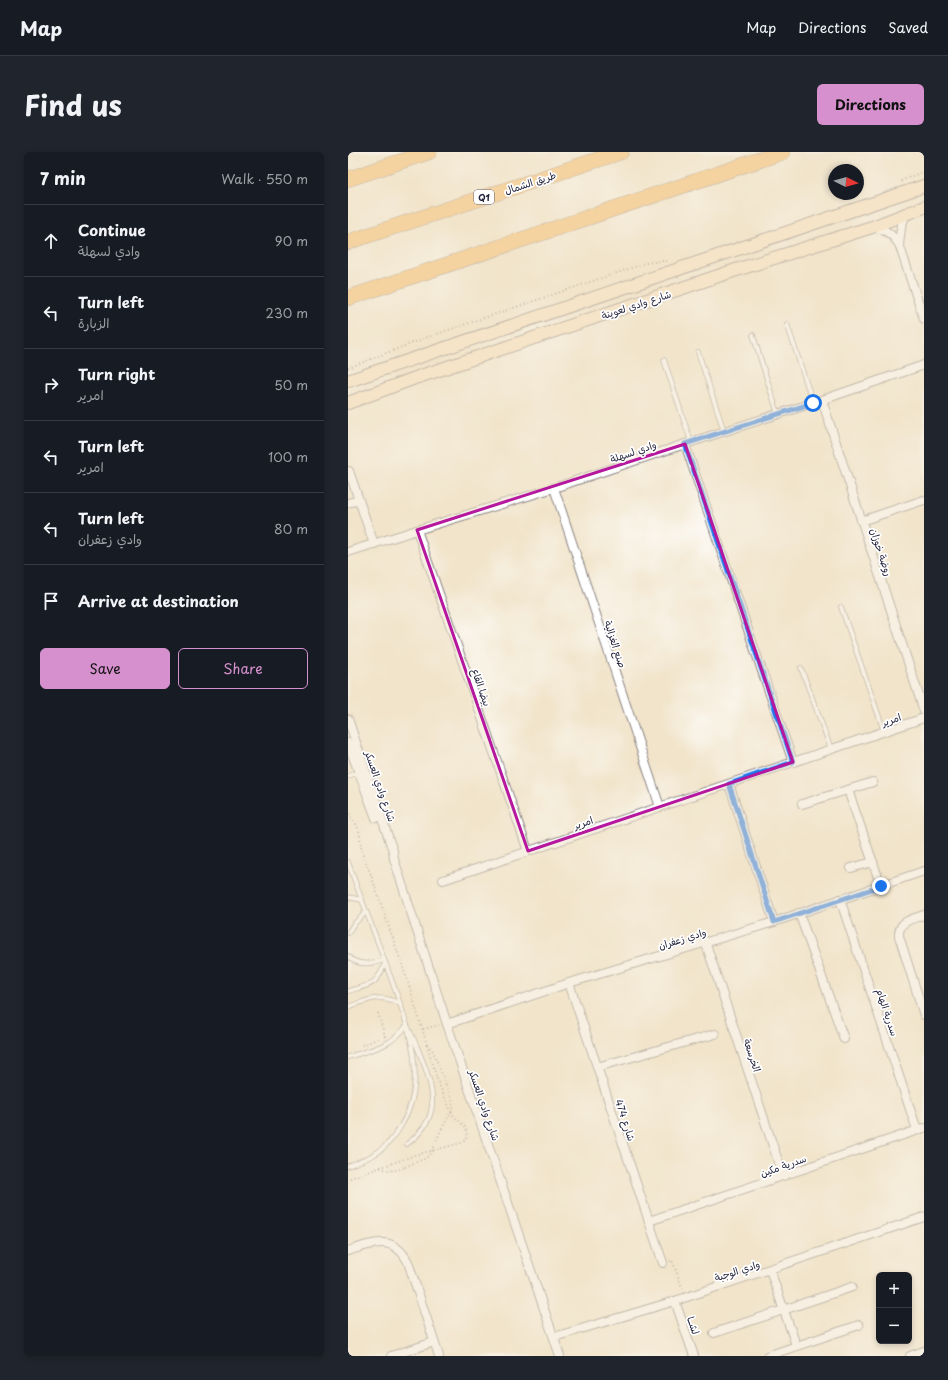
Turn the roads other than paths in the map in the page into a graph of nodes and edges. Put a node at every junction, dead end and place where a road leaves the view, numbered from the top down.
1 (429, 152) edge
2 (621, 152) edge
3 (783, 152) edge
4 (348, 179) edge
5 (924, 186) edge
6 (924, 207) edge
7 (906, 213) junction
8 (872, 227) junction
9 (348, 242) edge
10 (899, 244) junction
11 (348, 298) edge
12 (924, 319) edge
13 (787, 324) dead end
14 (753, 335) dead end
15 (698, 352) dead end
16 (664, 360) dead end
17 (924, 365) edge
18 (348, 381) edge
19 (348, 402) edge
20 (818, 402) junction
21 (778, 414) junction
22 (724, 431) junction
23 (688, 443) junction
24 (349, 471) dead end
25 (554, 488) junction
26 (359, 500) junction
27 (924, 500) edge
28 (348, 503) edge
29 (861, 521) junction
30 (417, 530) junction
31 (374, 544) junction
32 (348, 552) edge
33 (841, 607) dead end
34 (801, 668) dead end
35 (924, 711) edge
36 (348, 718) edge
37 (924, 718) edge
38 (884, 732) junction
39 (348, 743) edge
40 (831, 749) junction
41 (793, 762) junction
42 (362, 771) junction
43 (348, 776) edge
44 (873, 782) dead end
45 (729, 784) junction
46 (848, 790) junction
47 (802, 804) dead end
48 (660, 807) junction
49 (528, 851) junction
50 (348, 862) edge
51 (873, 862) junction
52 (851, 868) dead end
53 (924, 871) edge
54 (443, 880) dead end
55 (881, 886) junction
56 (348, 898) edge
57 (840, 899) junction
58 (362, 900) junction
59 (366, 912) junction
60 (799, 913) junction
61 (924, 915) edge
62 (774, 922) junction
63 (348, 933) edge
64 (705, 941) junction
65 (348, 956) edge
66 (385, 961) junction
67 (569, 983) junction
68 (348, 991) edge
69 (400, 1004) junction
70 (348, 1007) edge
71 (924, 1015) edge
72 (447, 1024) junction
73 (407, 1025) junction
74 (715, 1034) dead end
75 (844, 1039) dead end
76 (348, 1057) edge
77 (598, 1067) junction
78 (921, 1129) edge
79 (407, 1144) dead end
80 (348, 1166) edge
81 (783, 1176) junction
82 (924, 1217) edge
83 (649, 1221) junction
84 (348, 1251) edge
85 (663, 1263) road end
86 (770, 1270) junction
87 (852, 1287) dead end
88 (675, 1301) junction
89 (784, 1310) junction
90 (859, 1325) dead end
91 (714, 1334) dead end
92 (554, 1337) junction
93 (434, 1342) junction
94 (796, 1345) junction
95 (924, 1351) edge
96 (391, 1356) edge
97 (439, 1356) edge
98 (560, 1356) edge
99 (694, 1356) edge
100 (767, 1356) edge
101 (910, 1356) edge

1 - 4 highway
2 - 9 highway, طريق الشمال / Q1
3 - 11 highway
5 - 18 main road, شارع وادي لعوينة
6 - 7 main road, شارع وادي لعوينة
7 - 8 main road, شارع وادي لعوينة
7 - 10 street
8 - 10 street
8 - 19 main road, شارع وادي لعوينة
10 - 12 street
13 - 20 lane
14 - 21 lane
15 - 22 lane
16 - 23 lane
17 - 20 street, وادي لسهلة
20 - 21 street, وادي لسهلة
20 - 29 street, روضة خوزان
21 - 22 street, وادي لسهلة
22 - 23 street, وادي لسهلة
23 - 25 street, وادي لسهلة
23 - 41 street
24 - 26 street
25 - 30 street, وادي لسهلة
25 - 48 street, صنع الغزالية
26 - 28 street
26 - 31 street
27 - 29 street
29 - 35 street, روضة خوزان
30 - 31 street, وادي لسهلة
30 - 49 street, بيضا القاع
31 - 32 street, وادي لسهلة
33 - 38 lane
34 - 40 lane
36 - 42 street, شارع وادي العسكر
37 - 38 street, امرير
38 - 40 street, امرير
39 - 42 street, شارع وادي العسكر
40 - 41 street, امرير
41 - 45 street, امرير
42 - 43 lane
42 - 72 street, شارع وادي العسكر
44 - 46 street
45 - 48 street, امرير
45 - 62 street
46 - 47 street
46 - 51 street
48 - 49 street, امرير
49 - 54 street, امرير
50 - 58 lane
51 - 52 street
51 - 55 street
53 - 55 street, وادي زعفران
55 - 57 street, وادي زعفران
56 - 58 lane
57 - 60 street, وادي زعفران
57 - 78 street, سدرية الهام
58 - 59 lane
59 - 63 lane
59 - 66 lane
60 - 62 street, وادي زعفران
60 - 75 street
61 - 71 street
62 - 64 street, وادي زعفران
64 - 67 street, وادي زعفران
64 - 81 street, الخرسعة
65 - 66 lane
66 - 68 lane
66 - 69 lane
67 - 72 street, وادي زعفران
67 - 77 street, شارع 474
69 - 70 lane
69 - 73 lane
72 - 92 street, شارع وادي العسكر
73 - 76 lane
73 - 79 lane
73 - 80 lane
74 - 77 street
77 - 83 street, شارع 474
78 - 81 street, سدرية مكين
81 - 83 street, سدرية مكين
82 - 86 street, وادي الوجبة
83 - 85 street, شارع 474
84 - 93 street
86 - 88 street, وادي الوجبة
86 - 89 street
87 - 89 street
88 - 92 street, وادي الوجبة
88 - 99 street, لشــا
89 - 91 street
89 - 94 street
90 - 94 street
92 - 98 street, شارع وادي العسكر
93 - 96 street
93 - 97 street
94 - 100 street
95 - 101 street

